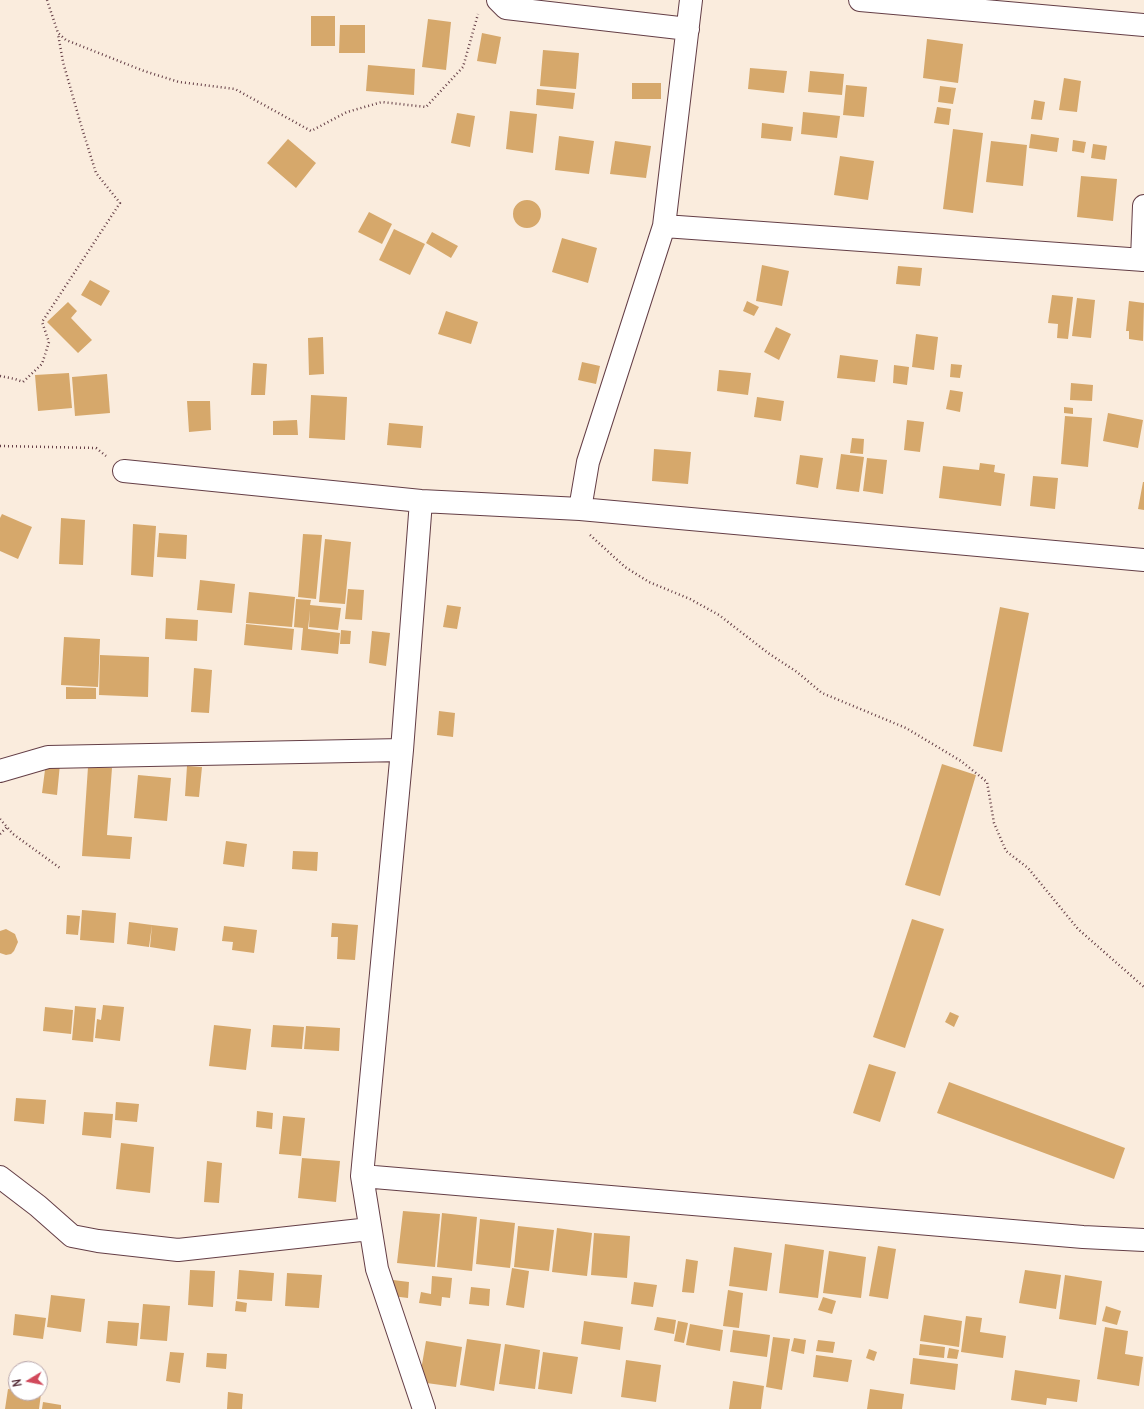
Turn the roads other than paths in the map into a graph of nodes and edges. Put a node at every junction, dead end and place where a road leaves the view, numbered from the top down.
1 (692, 0) edge
2 (860, 0) edge
3 (925, 3) edge
4 (489, 4) edge
5 (1144, 25) edge
6 (688, 29) junction
7 (1144, 206) edge
8 (664, 226) junction
9 (1143, 260) edge
10 (124, 471) road end
11 (420, 501) junction
12 (580, 509) junction
13 (1144, 560) edge
14 (402, 750) junction
15 (0, 771) edge
16 (362, 1176) junction
17 (0, 1177) edge
18 (370, 1229) junction
19 (1144, 1240) edge
20 (424, 1409) edge

1 - 6 street
2 - 3 street
3 - 5 street
4 - 6 street
6 - 8 street
7 - 9 street
8 - 9 street
8 - 12 street
10 - 11 street
11 - 12 street
11 - 14 street
12 - 13 street
14 - 15 street
14 - 16 street
16 - 18 street
16 - 19 street
17 - 18 street
18 - 20 street

